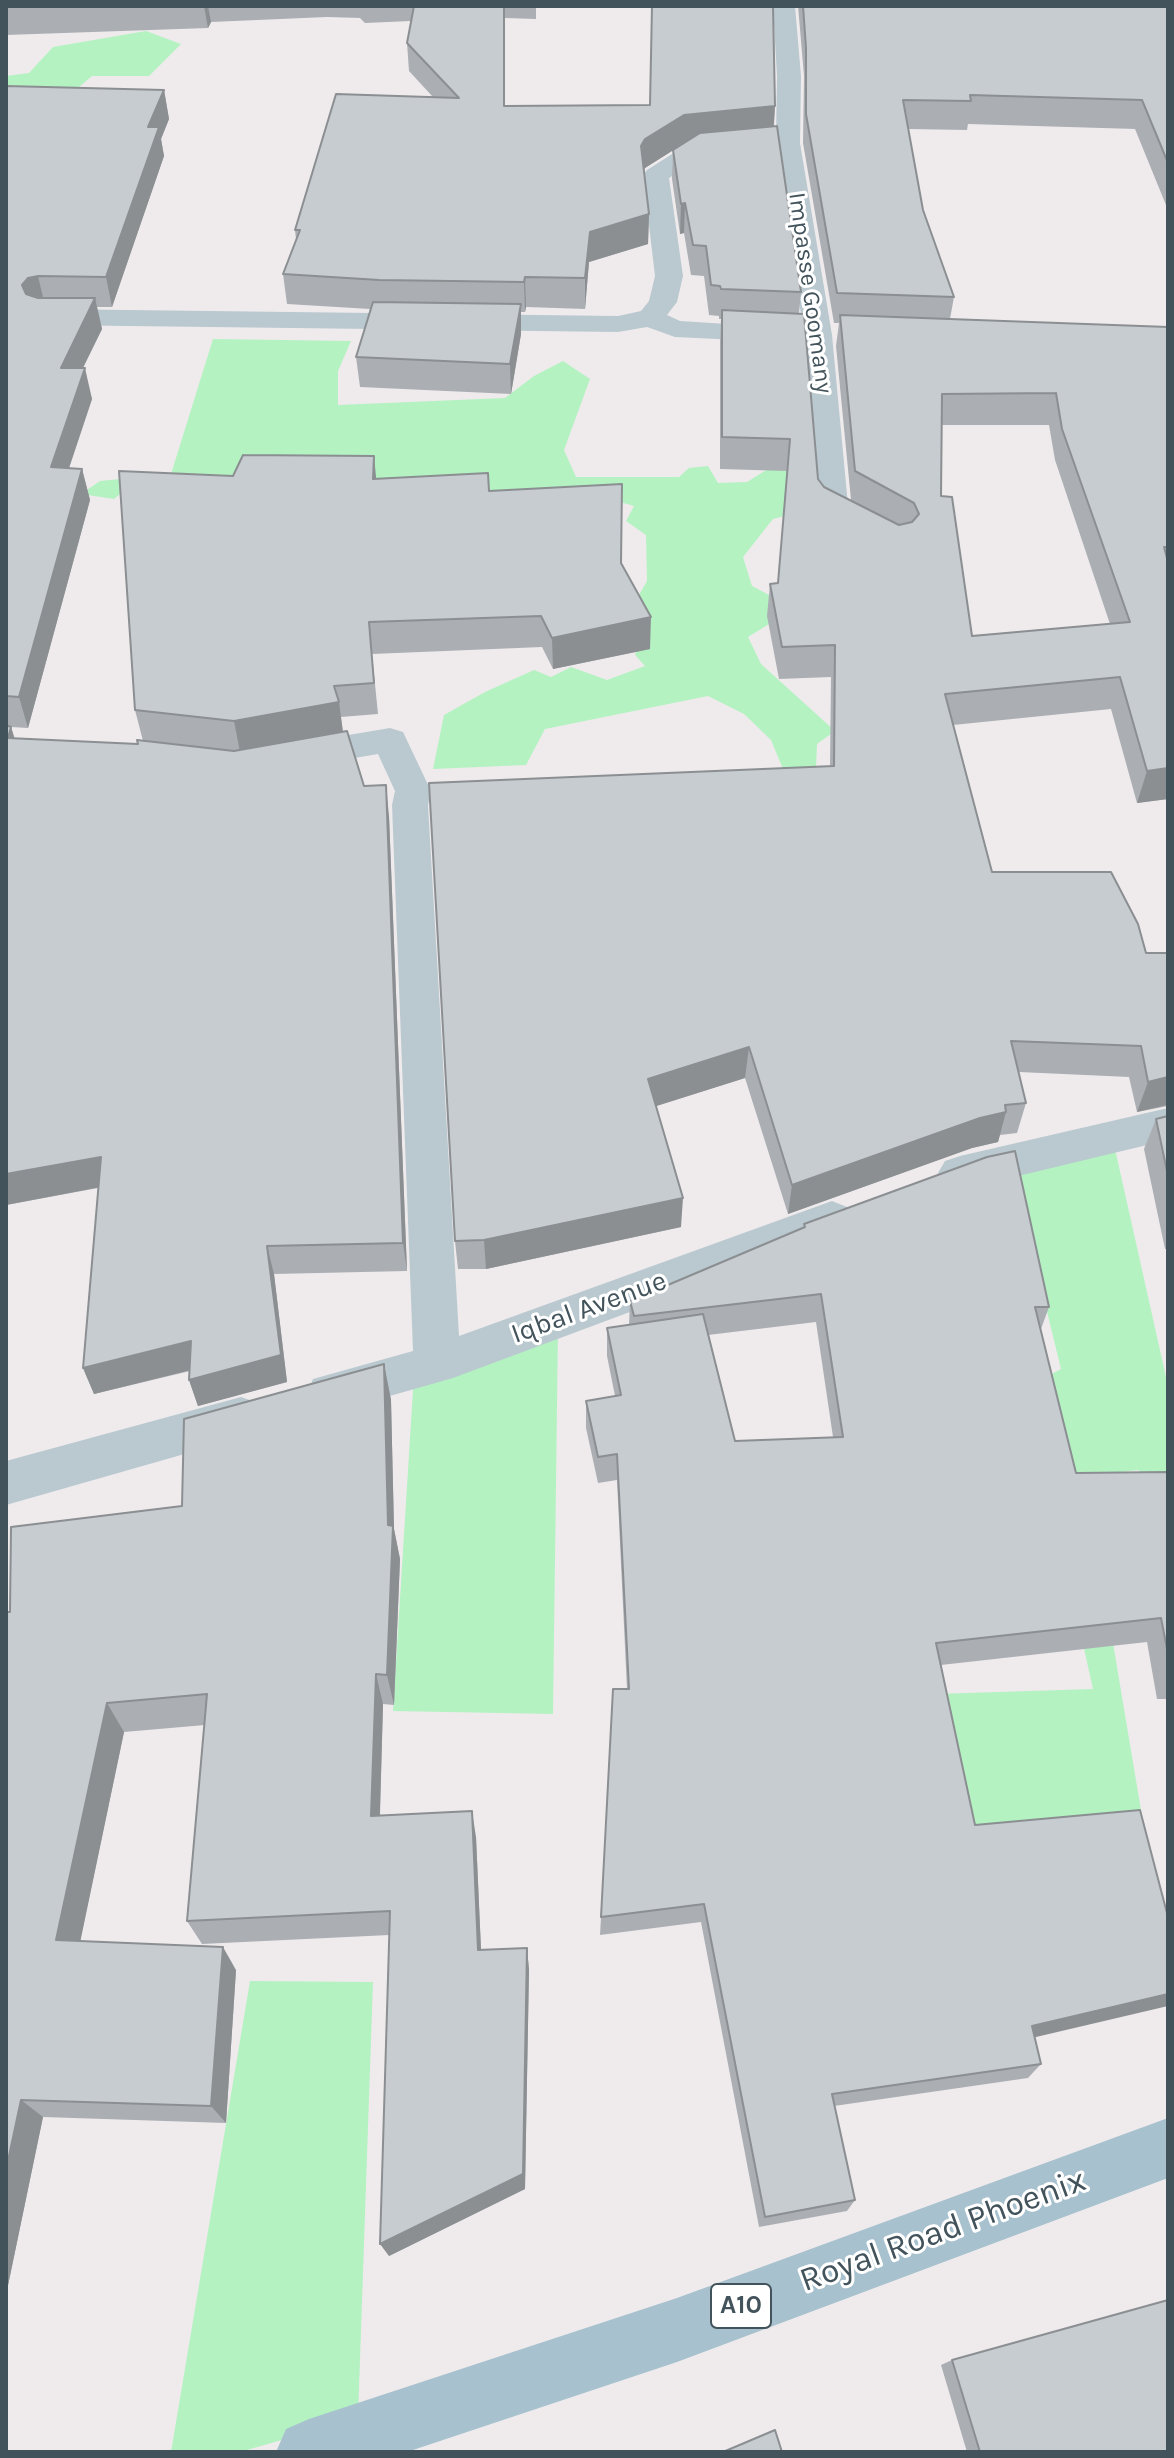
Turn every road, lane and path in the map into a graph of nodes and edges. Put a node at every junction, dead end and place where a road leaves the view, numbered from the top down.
1 (784, 6) edge
2 (788, 143) junction
3 (46, 317) edge
4 (650, 318) junction
5 (818, 335) junction
6 (850, 336) edge
7 (895, 544) edge
8 (253, 764) edge
9 (1168, 1124) edge
10 (928, 1184) edge
11 (869, 1206) edge
12 (437, 1364) junction
13 (6, 1483) edge
14 (1168, 2148) edge
15 (309, 2452) edge

1 - 2 street, Impasse Goomany
2 - 4 street
2 - 5 street, Impasse Goomany
3 - 4 street
4 - 5 street
5 - 6 street
5 - 7 street, Impasse Goomany
8 - 12 street
9 - 10 street
11 - 12 street, Iqbal Avenue
12 - 13 street, Iqbal Avenue
14 - 15 main road, Royal Road Phoenix / A10

